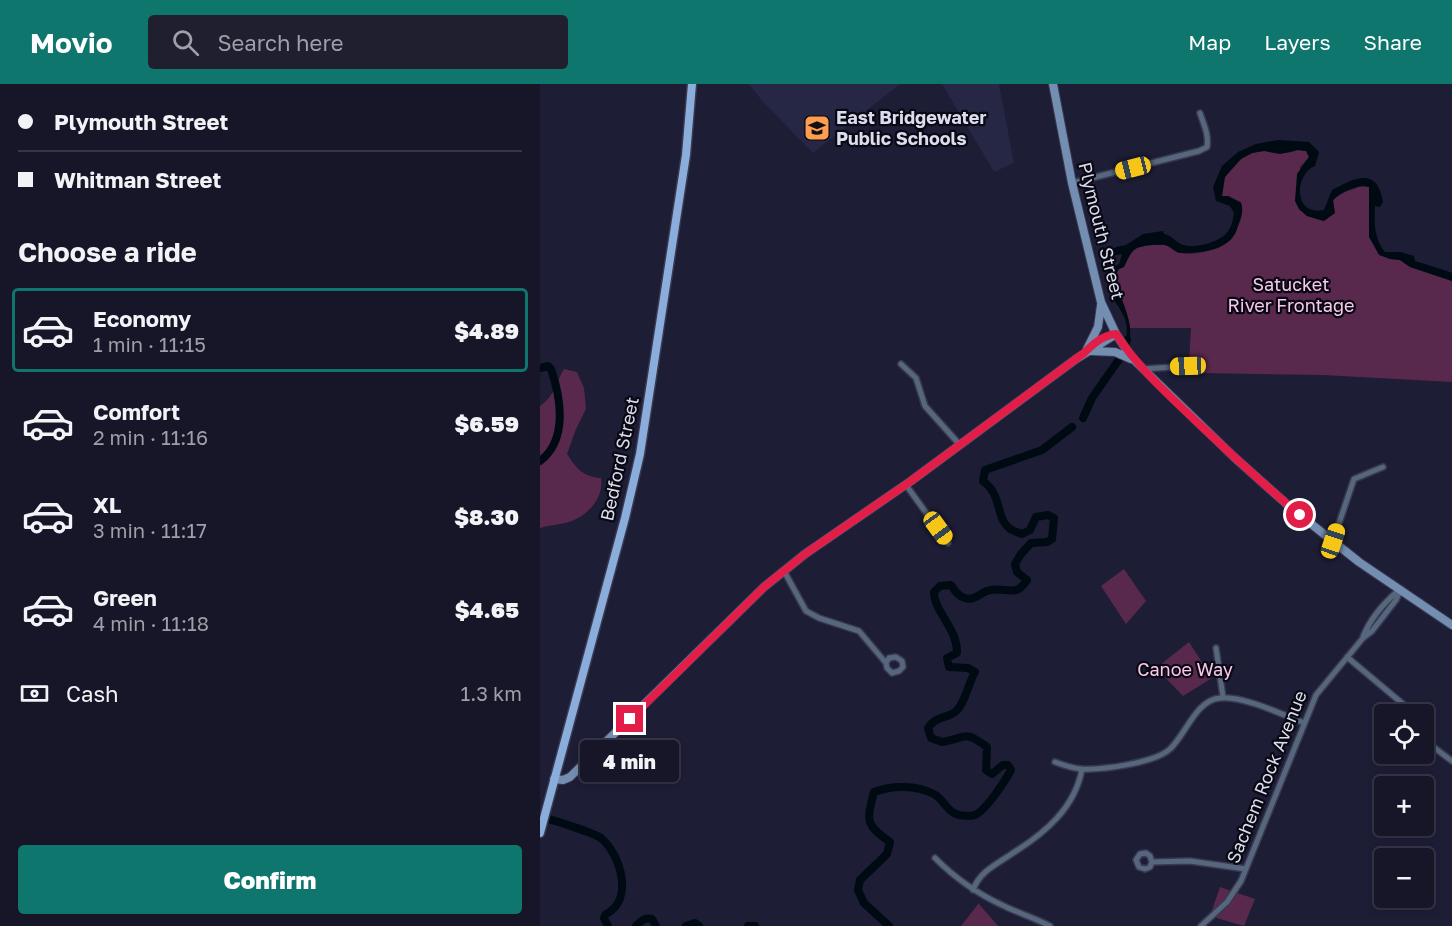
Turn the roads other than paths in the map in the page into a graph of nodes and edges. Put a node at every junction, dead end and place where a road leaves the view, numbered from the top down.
1 (692, 84) edge
2 (1053, 84) edge
3 (1200, 113) dead end
4 (1072, 183) junction
5 (1101, 302) junction
6 (1117, 336) junction
7 (1122, 352) junction
8 (1084, 353) junction
9 (901, 364) dead end
10 (1188, 366) dead end
11 (1142, 369) junction
12 (960, 445) junction
13 (1383, 467) dead end
14 (906, 485) junction
15 (1333, 541) junction
16 (948, 543) dead end
17 (784, 571) junction
18 (1401, 589) junction
19 (1452, 625) edge
20 (1216, 648) dead end
21 (1347, 657) junction
22 (886, 663) dead end
23 (1223, 697) junction
24 (1403, 704) edge
25 (1304, 723) junction
26 (1434, 748) edge
27 (1452, 761) edge
28 (1055, 762) dead end
29 (1082, 769) junction
30 (554, 779) junction
31 (541, 829) edge
32 (935, 858) dead end
33 (1152, 862) dead end
34 (1246, 869) junction
35 (973, 890) junction
36 (1050, 926) edge
37 (1201, 926) edge

1 - 30 main road, Bedford Street
2 - 4 main road, Plymouth Street
3 - 4 street
4 - 5 main road, Plymouth Street
5 - 6 main road, Plymouth Street
5 - 8 main road
6 - 7 main road, Plymouth Street
6 - 8 main road
7 - 8 main road
7 - 11 main road, Plymouth Street
8 - 12 main road
9 - 12 street
10 - 11 street
11 - 15 main road, Plymouth Street
12 - 14 main road
13 - 15 street
14 - 16 street
14 - 17 main road
15 - 18 main road, Plymouth Street
17 - 22 street
17 - 30 main road
18 - 19 main road, Plymouth Street
18 - 21 street, Sachem Rock Avenue
20 - 23 street
21 - 24 street
21 - 25 street, Sachem Rock Avenue
23 - 25 street
23 - 29 street
25 - 34 street, Sachem Rock Avenue
26 - 27 street
28 - 29 street
29 - 35 street
30 - 31 main road, Bedford Street
32 - 35 street
33 - 34 street
34 - 37 street, Sachem Rock Avenue
35 - 36 street

